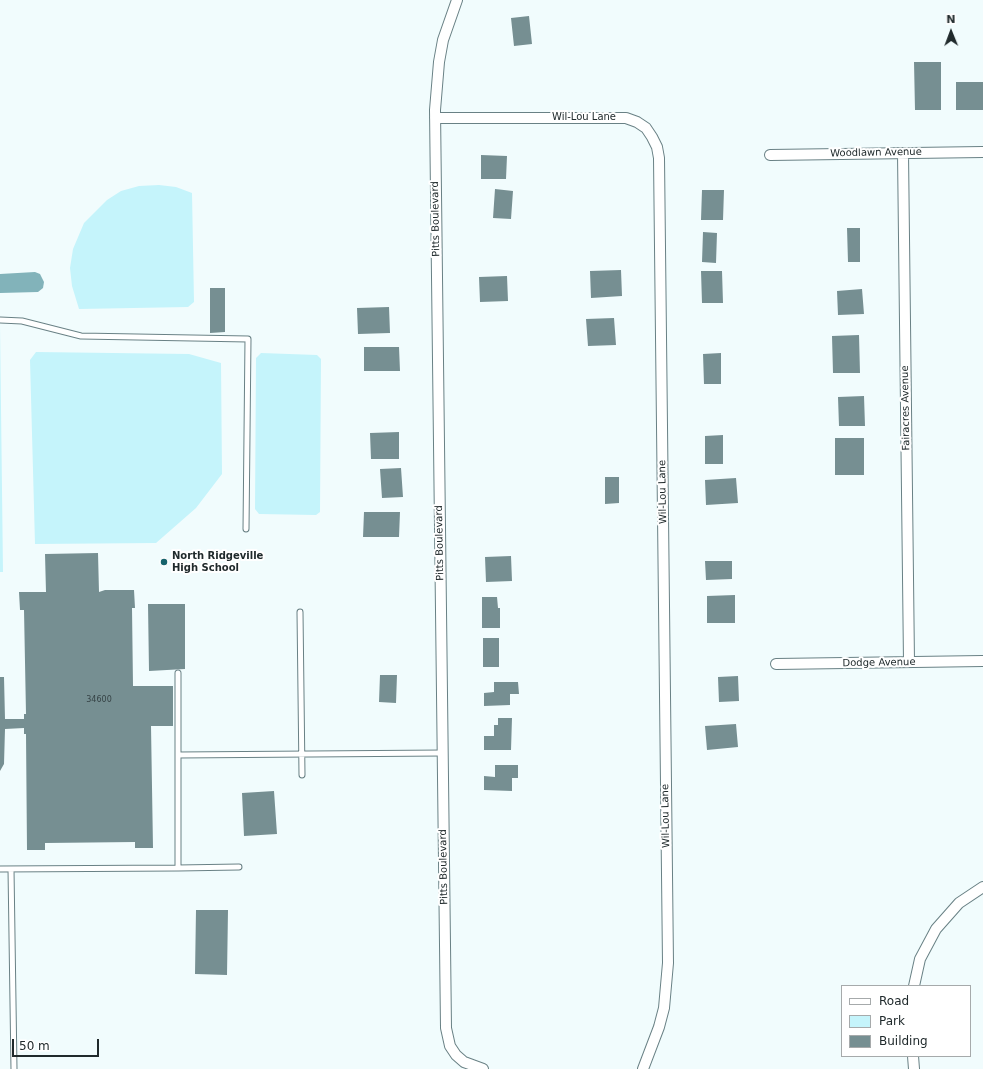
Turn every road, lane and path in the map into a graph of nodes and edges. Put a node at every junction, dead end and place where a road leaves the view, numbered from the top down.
1 (457, 0) edge
2 (435, 118) junction
3 (983, 152) edge
4 (903, 153) junction
5 (770, 155) dead end
6 (0, 320) edge
7 (246, 529) dead end
8 (300, 612) dead end
9 (983, 661) edge
10 (909, 662) junction
11 (776, 664) dead end
12 (178, 673) dead end
13 (443, 753) junction
14 (302, 754) junction
15 (178, 755) junction
16 (302, 775) dead end
17 (239, 867) dead end
18 (178, 868) junction
19 (0, 869) edge
20 (11, 869) junction
21 (983, 886) edge
22 (914, 985) edge
23 (914, 1057) edge
24 (14, 1069) edge
25 (483, 1069) edge
26 (643, 1069) edge
27 (914, 1069) edge

1 - 2 street, Pitts Boulevard
2 - 13 street, Pitts Boulevard
2 - 26 street, Wil-Lou Lane
3 - 4 street, Woodlawn Avenue
4 - 5 street, Woodlawn Avenue
4 - 10 street, Fairacres Avenue
6 - 7 lane
8 - 14 lane
9 - 10 street, Dodge Avenue
10 - 11 street, Dodge Avenue
12 - 15 lane
13 - 14 lane
13 - 25 street, Pitts Boulevard
14 - 15 lane
14 - 16 lane
15 - 18 lane
17 - 18 lane
18 - 20 lane
19 - 20 lane
20 - 24 lane
21 - 22 street
23 - 27 street

